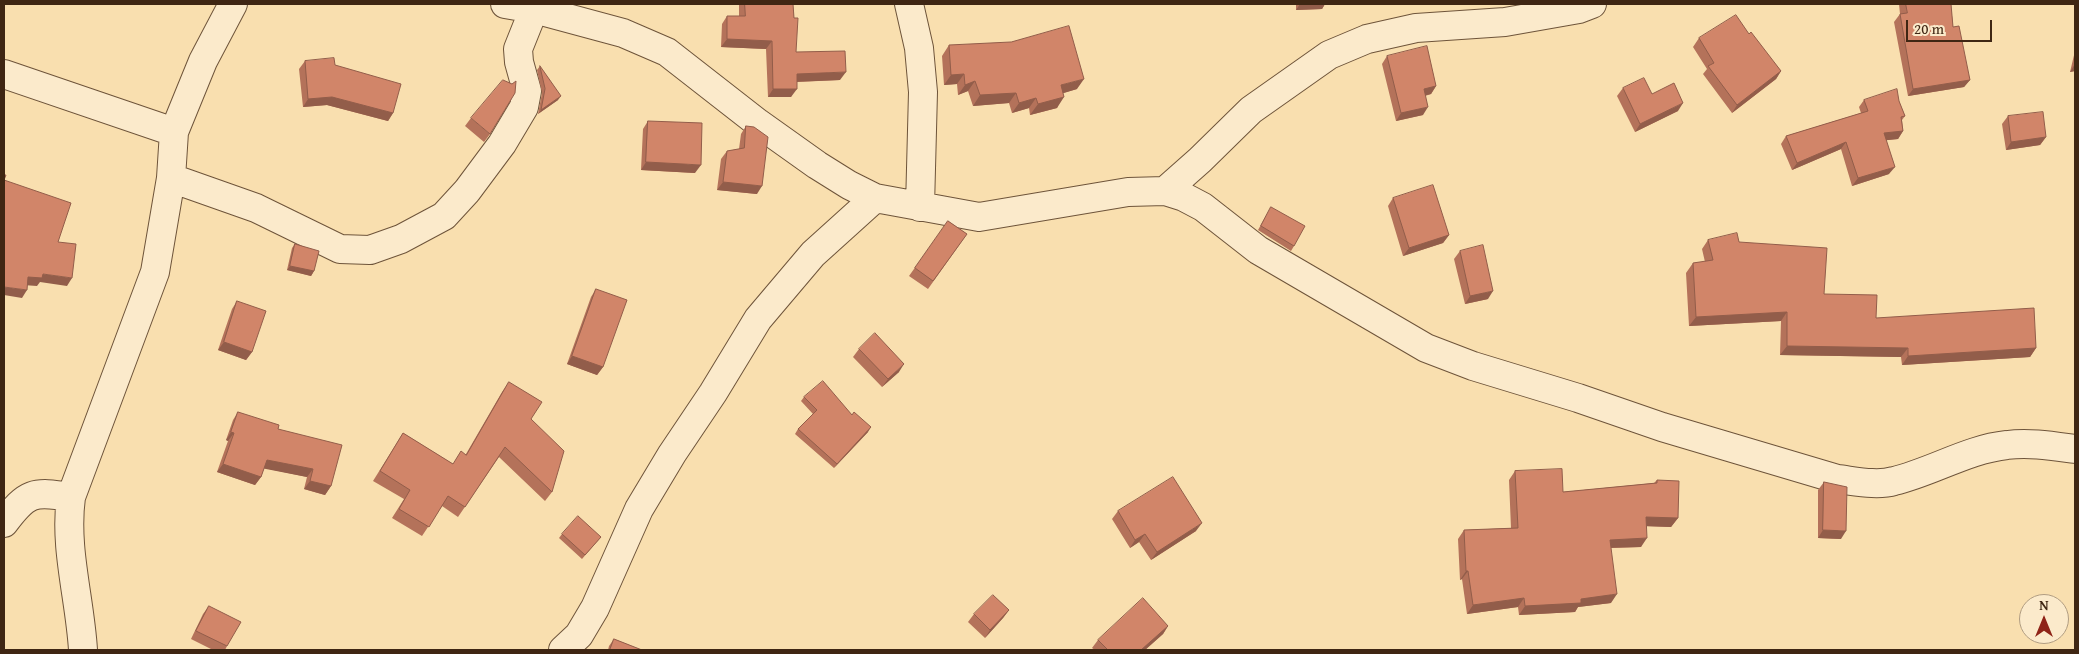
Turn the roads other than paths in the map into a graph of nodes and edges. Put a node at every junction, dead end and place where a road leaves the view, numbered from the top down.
1 (233, 4) edge
2 (505, 4) edge
3 (910, 4) edge
4 (1592, 4) edge
5 (534, 9) junction
6 (1416, 16) edge
7 (4, 74) edge
8 (174, 132) junction
9 (171, 178) junction
10 (1165, 191) junction
11 (875, 198) junction
12 (920, 207) junction
13 (2075, 448) edge
14 (71, 497) junction
15 (4, 523) edge
16 (83, 650) edge
17 (563, 650) edge

1 - 8 street
2 - 5 street
3 - 12 street
4 - 6 street
5 - 9 street
5 - 11 street
6 - 10 street
7 - 8 street
8 - 9 street
9 - 14 street
10 - 12 street
10 - 13 street
11 - 12 street
11 - 17 street
14 - 15 street
14 - 16 street

